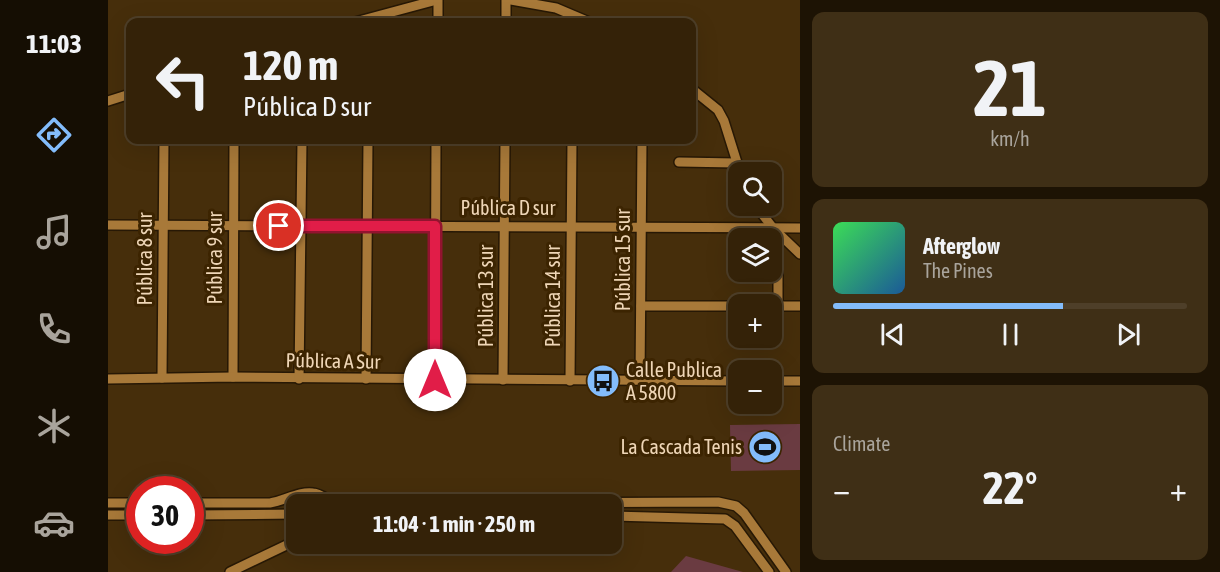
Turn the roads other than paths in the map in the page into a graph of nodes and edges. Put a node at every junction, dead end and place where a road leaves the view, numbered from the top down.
1 (437, 0) edge
2 (508, 0) edge
3 (375, 18) edge
4 (438, 18) edge
5 (506, 18) edge
6 (572, 18) edge
7 (696, 92) edge
8 (126, 95) edge
9 (108, 101) edge
10 (164, 144) edge
11 (234, 144) edge
12 (302, 144) edge
13 (368, 144) edge
14 (436, 144) edge
15 (505, 144) edge
16 (572, 144) edge
17 (642, 144) edge
18 (679, 162) dead end
19 (736, 162) edge
20 (728, 167) edge
21 (764, 216) edge
22 (108, 225) edge
23 (234, 225) junction
24 (163, 226) junction
25 (302, 226) junction
26 (367, 226) junction
27 (435, 226) junction
28 (504, 226) junction
29 (571, 227) junction
30 (642, 227) junction
31 (774, 228) edge
32 (800, 228) edge
33 (728, 230) edge
34 (782, 230) edge
35 (782, 237) edge
36 (800, 254) edge
37 (641, 306) junction
38 (728, 306) edge
39 (782, 306) edge
40 (800, 306) edge
41 (233, 377) junction
42 (162, 378) junction
43 (108, 379) edge
44 (299, 379) junction
45 (366, 379) junction
46 (435, 380) junction
47 (503, 380) junction
48 (570, 381) junction
49 (640, 381) junction
50 (728, 381) edge
51 (782, 381) edge
52 (800, 381) edge
53 (300, 494) edge
54 (316, 494) edge
55 (286, 500) edge
56 (108, 502) edge
57 (281, 502) junction
58 (622, 502) edge
59 (703, 502) junction
60 (126, 503) edge
61 (204, 503) edge
62 (108, 515) edge
63 (126, 515) edge
64 (204, 515) edge
65 (282, 515) junction
66 (286, 515) edge
67 (622, 516) edge
68 (703, 517) junction
69 (286, 545) edge
70 (230, 572) edge
71 (769, 572) edge
72 (786, 572) edge

1 - 3 street
1 - 4 street
2 - 5 street
2 - 6 street
7 - 19 street
8 - 9 street
10 - 24 street, Pública 8 sur
11 - 23 street, Pública 9 sur
12 - 25 street
13 - 26 street
14 - 27 street
15 - 28 street, Pública 13 sur
16 - 29 street, Pública 14 sur
17 - 30 street, Pública 15 sur
18 - 20 street
21 - 31 street
22 - 24 street, Pública D sur
23 - 24 street, Pública D sur
23 - 25 street, Pública D sur
23 - 41 street, Pública 9 sur
24 - 42 street, Pública 8 sur
25 - 26 street, Pública D sur
25 - 44 street
26 - 27 street, Pública D sur
26 - 45 street
27 - 28 street, Pública D sur
27 - 46 street
28 - 29 street, Pública D sur
28 - 47 street, Pública 13 sur
29 - 30 street, Pública D sur
29 - 48 street, Pública 14 sur
30 - 33 street, Pública D sur
30 - 37 street, Pública 15 sur
32 - 34 street, Pública D sur
35 - 36 street
37 - 38 street
37 - 49 street, Pública 15 sur
39 - 40 street
41 - 42 street, Pública A Sur
41 - 44 street, Pública A Sur
42 - 43 street, Pública A Sur
44 - 45 street, Pública A Sur
45 - 46 street, Pública A Sur
46 - 47 street, Pública A Sur
47 - 48 street, Pública A Sur
48 - 49 street, Pública A Sur
49 - 50 street, Pública A Sur
51 - 52 street
53 - 54 street
55 - 57 street
56 - 60 street
56 - 62 street
57 - 61 street
57 - 65 street
58 - 59 street
59 - 68 street
59 - 72 street
62 - 63 street
64 - 65 street
65 - 66 street
67 - 68 street
68 - 71 street
69 - 70 street

